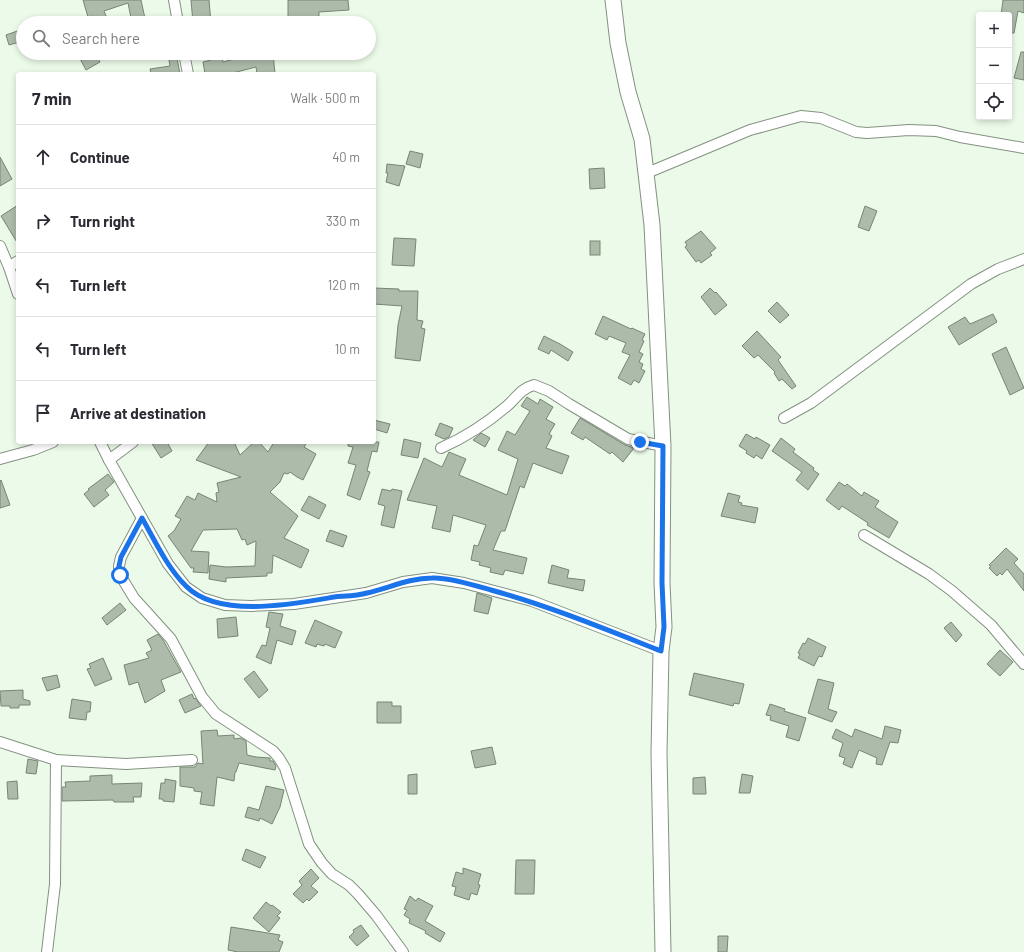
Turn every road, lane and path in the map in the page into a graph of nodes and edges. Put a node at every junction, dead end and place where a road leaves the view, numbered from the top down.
1 (174, 0) edge
2 (614, 0) edge
3 (177, 16) edge
4 (185, 60) edge
5 (188, 72) edge
6 (1024, 148) edge
7 (646, 173) junction
8 (0, 246) edge
9 (1024, 259) edge
10 (14, 264) edge
11 (16, 279) edge
12 (784, 418) dead end
13 (48, 444) edge
14 (101, 444) edge
15 (130, 444) edge
16 (663, 446) junction
17 (441, 448) dead end
18 (0, 459) edge
19 (109, 460) junction
20 (142, 518) junction
21 (864, 535) dead end
22 (661, 651) junction
23 (1024, 664) edge
24 (0, 742) edge
25 (56, 760) junction
26 (192, 760) dead end
27 (47, 952) edge
28 (403, 952) edge
29 (663, 952) edge

1 - 3 street
2 - 7 street
4 - 5 street
6 - 7 street
7 - 16 street
8 - 10 street
9 - 12 street
10 - 11 street
13 - 18 street
14 - 19 street
15 - 19 street
16 - 17 street
16 - 22 street
19 - 20 street
20 - 22 street
20 - 28 street
21 - 23 street
22 - 29 street
24 - 25 street
25 - 26 street
25 - 27 street

